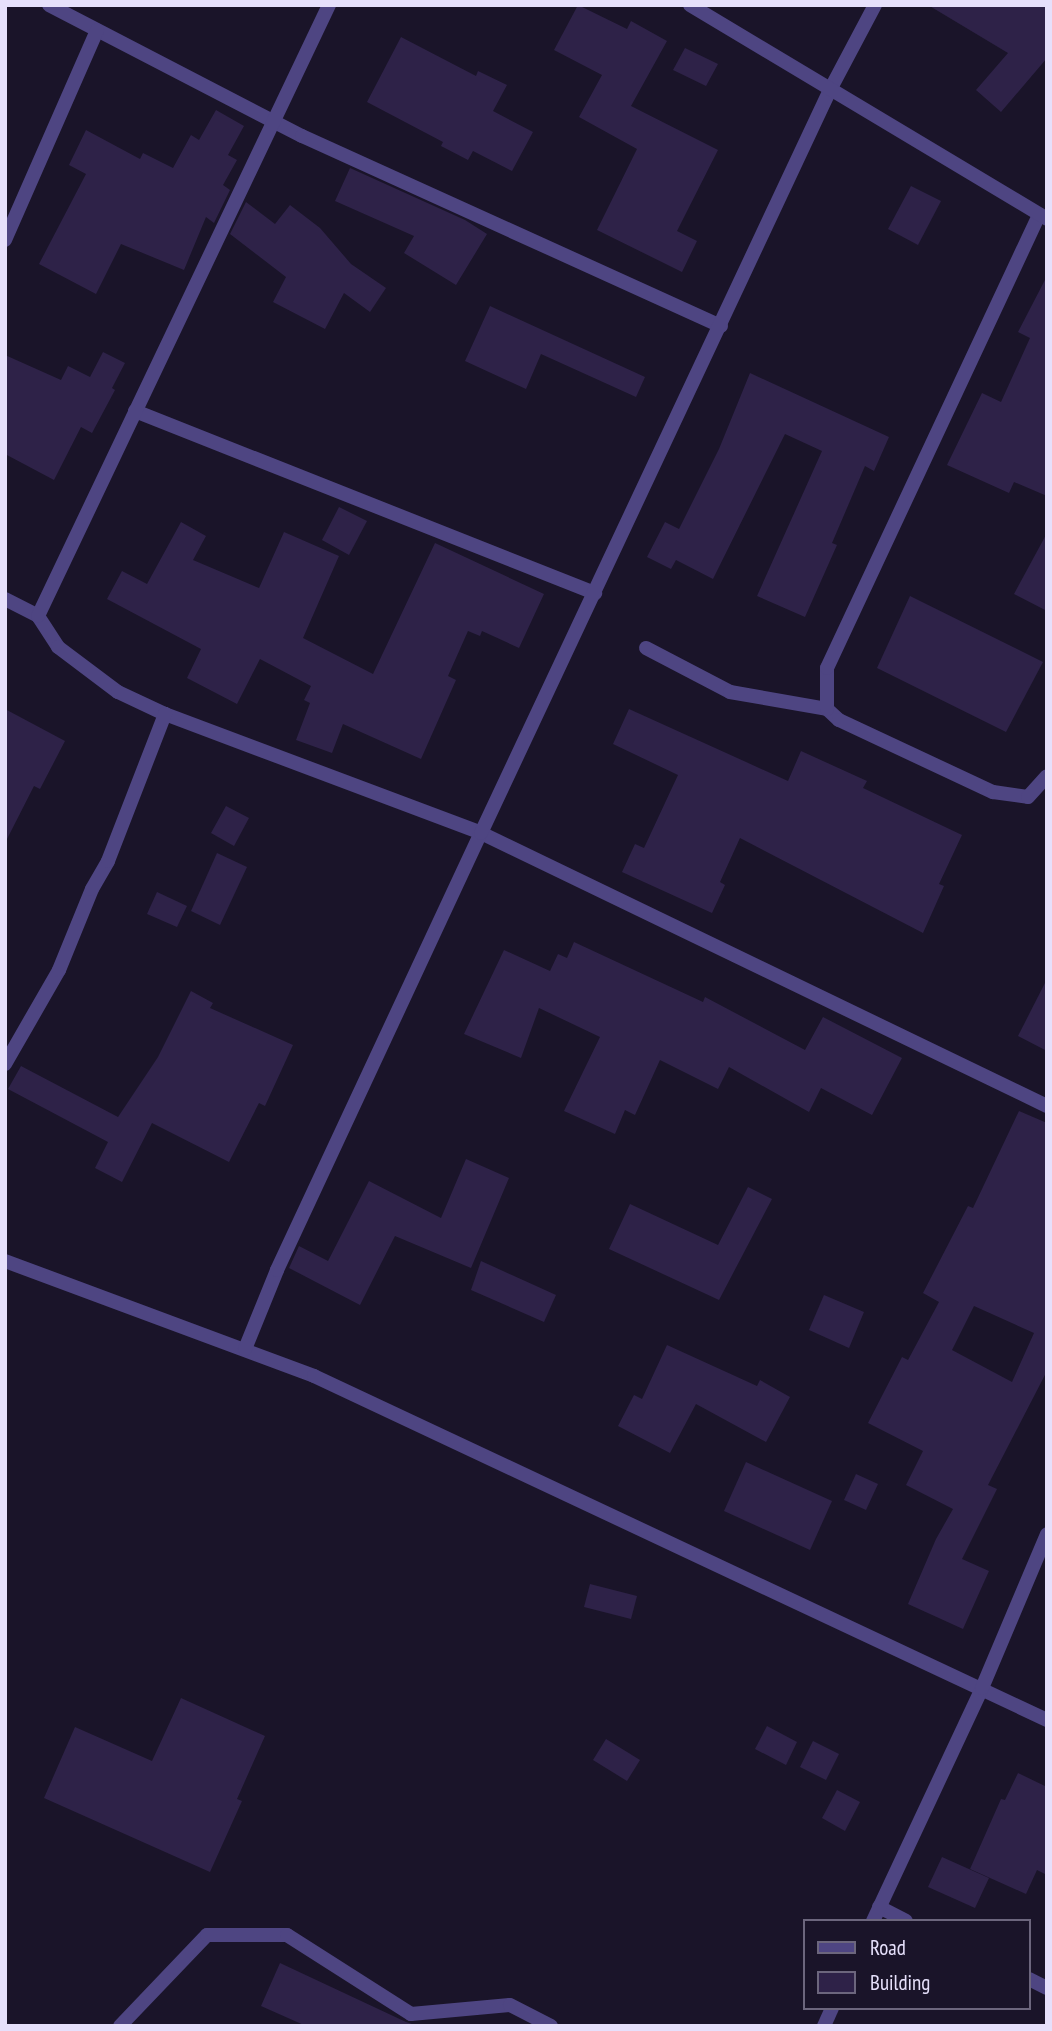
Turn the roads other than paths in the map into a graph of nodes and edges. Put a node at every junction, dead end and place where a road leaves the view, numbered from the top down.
1 (49, 5) edge
2 (329, 5) edge
3 (690, 5) edge
4 (875, 5) edge
5 (97, 30) junction
6 (831, 88) junction
7 (273, 121) junction
8 (1043, 217) edge
9 (5, 240) edge
10 (721, 326) junction
11 (135, 411) junction
12 (595, 593) junction
13 (5, 599) edge
14 (38, 616) junction
15 (646, 648) dead end
16 (827, 709) junction
17 (165, 714) junction
18 (1047, 776) edge
19 (481, 834) junction
20 (5, 1064) edge
21 (1047, 1105) edge
22 (5, 1261) edge
23 (244, 1349) junction
24 (1047, 1534) edge
25 (982, 1688) junction
26 (1047, 1720) edge
27 (876, 1914) edge
28 (897, 1919) edge
29 (1031, 1980) edge
30 (1047, 1988) edge
31 (831, 2010) edge
32 (120, 2026) edge
33 (551, 2026) edge
34 (824, 2026) edge

1 - 5 street
2 - 7 street
3 - 6 street
4 - 6 street
5 - 7 street
5 - 9 street
6 - 8 street
6 - 10 street
7 - 10 street
7 - 11 street
8 - 16 street
10 - 12 street
11 - 12 street
11 - 14 street
12 - 19 street
13 - 14 street
14 - 17 street
15 - 16 street
16 - 18 street
17 - 19 street
17 - 20 street
19 - 21 street
19 - 23 street
22 - 23 street
23 - 25 street
24 - 25 street
25 - 26 street
25 - 27 street
27 - 28 street
29 - 30 street
31 - 34 street
32 - 33 street

